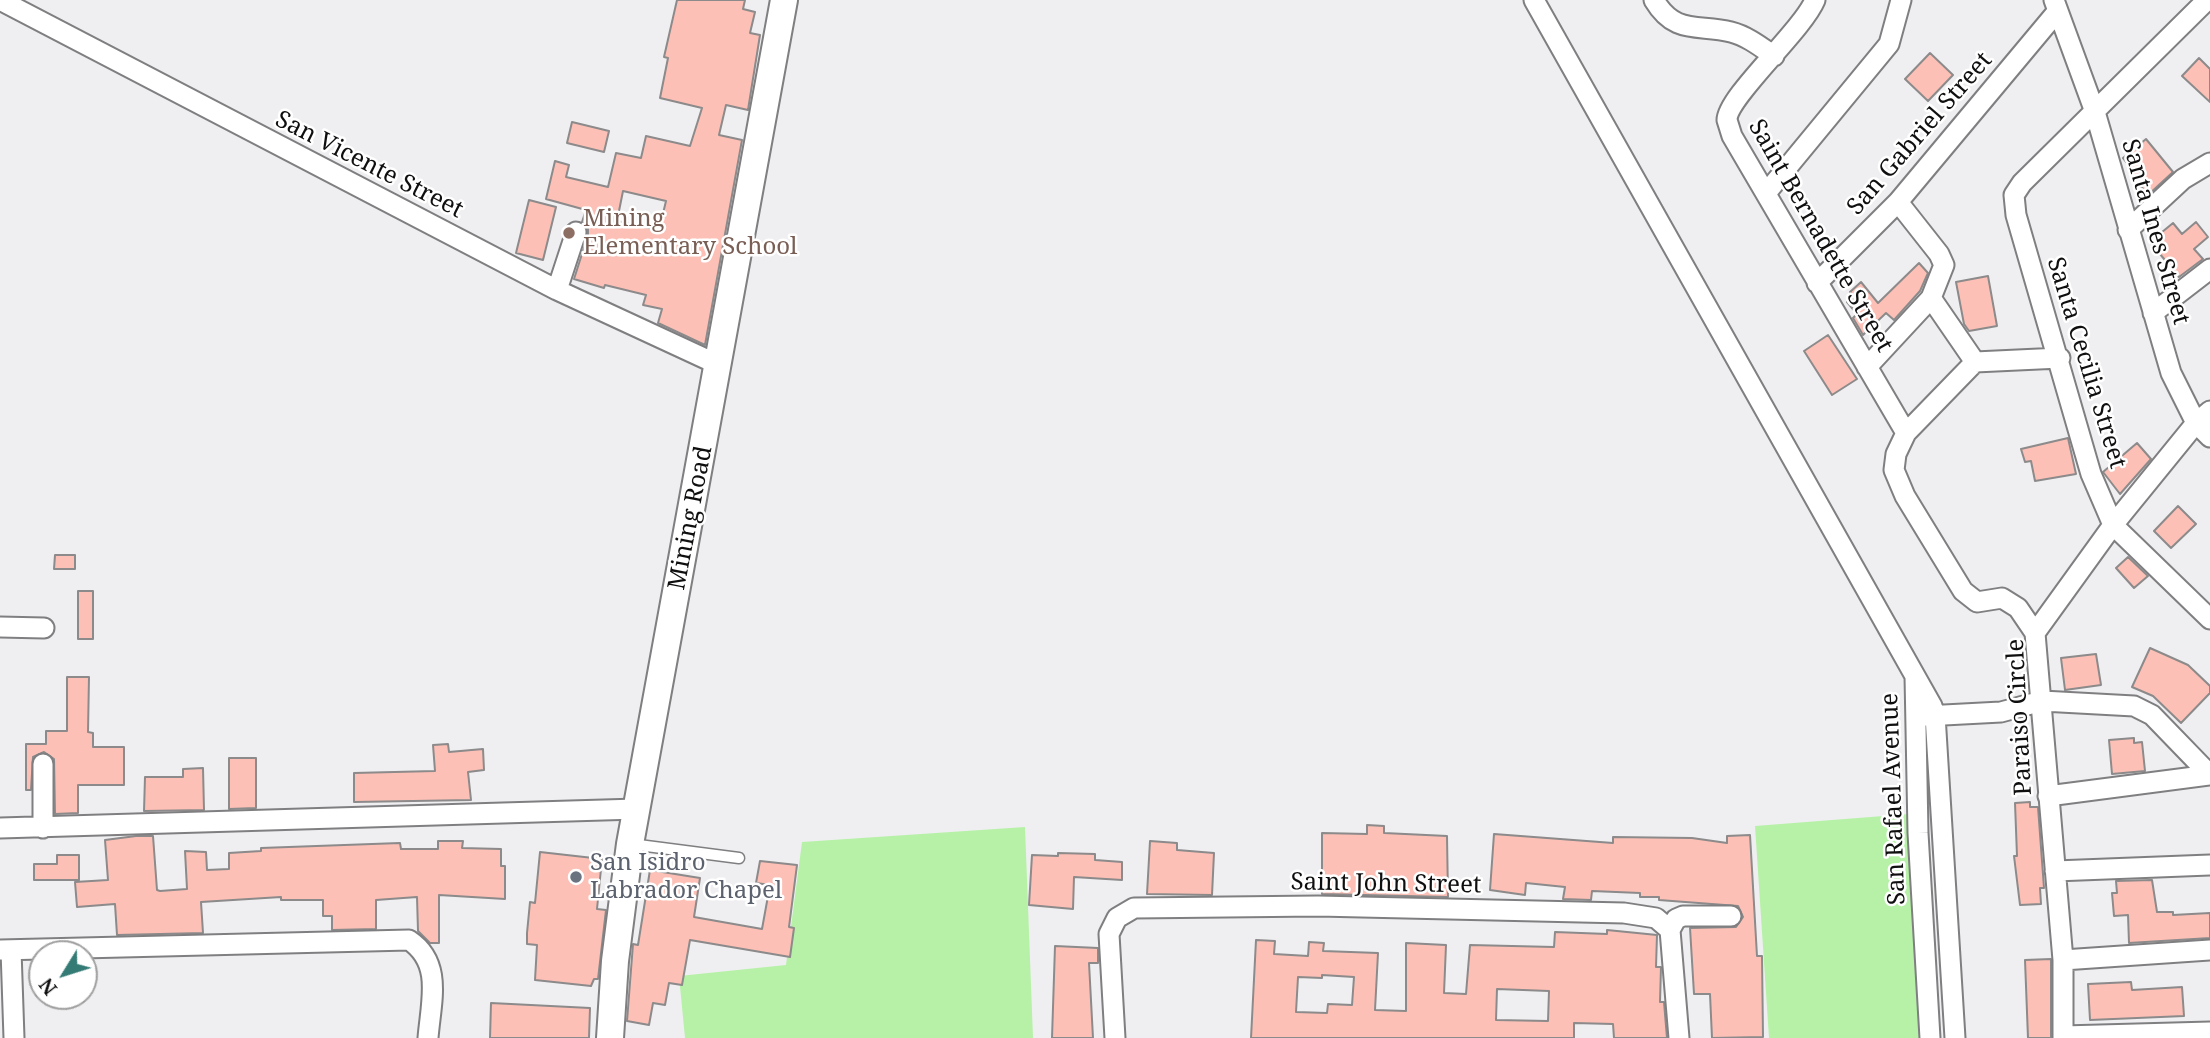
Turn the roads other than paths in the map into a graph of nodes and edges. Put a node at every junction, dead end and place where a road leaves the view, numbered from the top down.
1 (0, 0) edge
2 (785, 0) edge
3 (1534, 0) edge
4 (1654, 0) edge
5 (1815, 0) edge
6 (1900, 0) edge
7 (2207, 0) edge
8 (2055, 7) edge
9 (1774, 55) junction
10 (2095, 111) junction
11 (2210, 163) edge
12 (1767, 192) junction
13 (1898, 202) junction
14 (2127, 230) junction
15 (576, 232) dead end
16 (2210, 269) edge
17 (1817, 283) junction
18 (556, 290) junction
19 (1931, 299) junction
20 (2153, 313) junction
21 (2060, 358) junction
22 (1975, 362) junction
23 (719, 365) junction
24 (1867, 367) junction
25 (2203, 417) edge
26 (1906, 433) junction
27 (2210, 437) edge
28 (2113, 525) junction
29 (2210, 619) edge
30 (0, 627) edge
31 (44, 628) dead end
32 (2035, 633) junction
33 (2042, 701) junction
34 (1926, 716) junction
35 (43, 764) dead end
36 (2210, 775) edge
37 (2048, 796) junction
38 (636, 809) junction
39 (0, 828) edge
40 (43, 828) junction
41 (630, 844) junction
42 (738, 858) dead end
43 (2210, 865) edge
44 (2055, 871) junction
45 (1922, 890) junction
46 (1946, 890) junction
47 (1731, 916) dead end
48 (1670, 930) junction
49 (5, 950) edge
50 (2210, 950) edge
51 (2063, 960) junction
52 (2210, 1032) edge
53 (2063, 1037) edge
54 (14, 1038) edge
55 (428, 1038) edge
56 (610, 1038) edge
57 (1115, 1038) edge
58 (1679, 1038) edge
59 (1930, 1038) edge
60 (1955, 1038) edge

1 - 18 street, San Vicente Street
2 - 23 street, Mining Road
3 - 34 street, San Rafael Avenue
4 - 9 street
5 - 9 street, Saint Bernadette Street
6 - 12 street
7 - 10 street
8 - 10 street, Santa Ines Street
8 - 13 street, San Gabriel Street
9 - 12 street, Saint Bernadette Street
10 - 14 street, Santa Ines Street
10 - 21 street, Santa Cecilia Street
11 - 14 street
12 - 17 street, Saint Bernadette Street
13 - 17 street, San Gabriel Street
13 - 19 street
14 - 20 street, Santa Ines Street
15 - 18 street
16 - 20 street
17 - 24 street, Saint Bernadette Street
18 - 23 street, San Vicente Street
19 - 22 street
19 - 24 street
20 - 25 street, Santa Ines Street
21 - 22 street
21 - 28 street, Santa Cecilia Street
22 - 26 street
23 - 38 street, Mining Road
24 - 26 street, Saint Bernadette Street
25 - 27 street, Santa Ines Street
25 - 28 street, Paraiso Circle
26 - 32 street
28 - 29 street, Santa Cecilia Street
28 - 32 street, Paraiso Circle
30 - 31 street
32 - 33 street, Paraiso Circle
33 - 34 street
33 - 36 street
33 - 37 street, Paraiso Circle
34 - 45 street, San Rafael Avenue
34 - 46 street, San Rafael Avenue
35 - 40 street
36 - 37 street
37 - 44 street, Paraiso Circle
38 - 40 street
38 - 41 street, Mining Road
39 - 40 street
41 - 42 lane
41 - 56 street, Mining Road
43 - 44 street
44 - 51 street, Paraiso Circle
45 - 46 street
45 - 59 street, San Rafael Avenue
46 - 60 street, San Rafael Avenue
47 - 48 street
48 - 57 street, Saint John Street
48 - 58 street
49 - 54 street
49 - 55 street
50 - 51 street
51 - 53 street, Paraiso Circle
52 - 53 street

